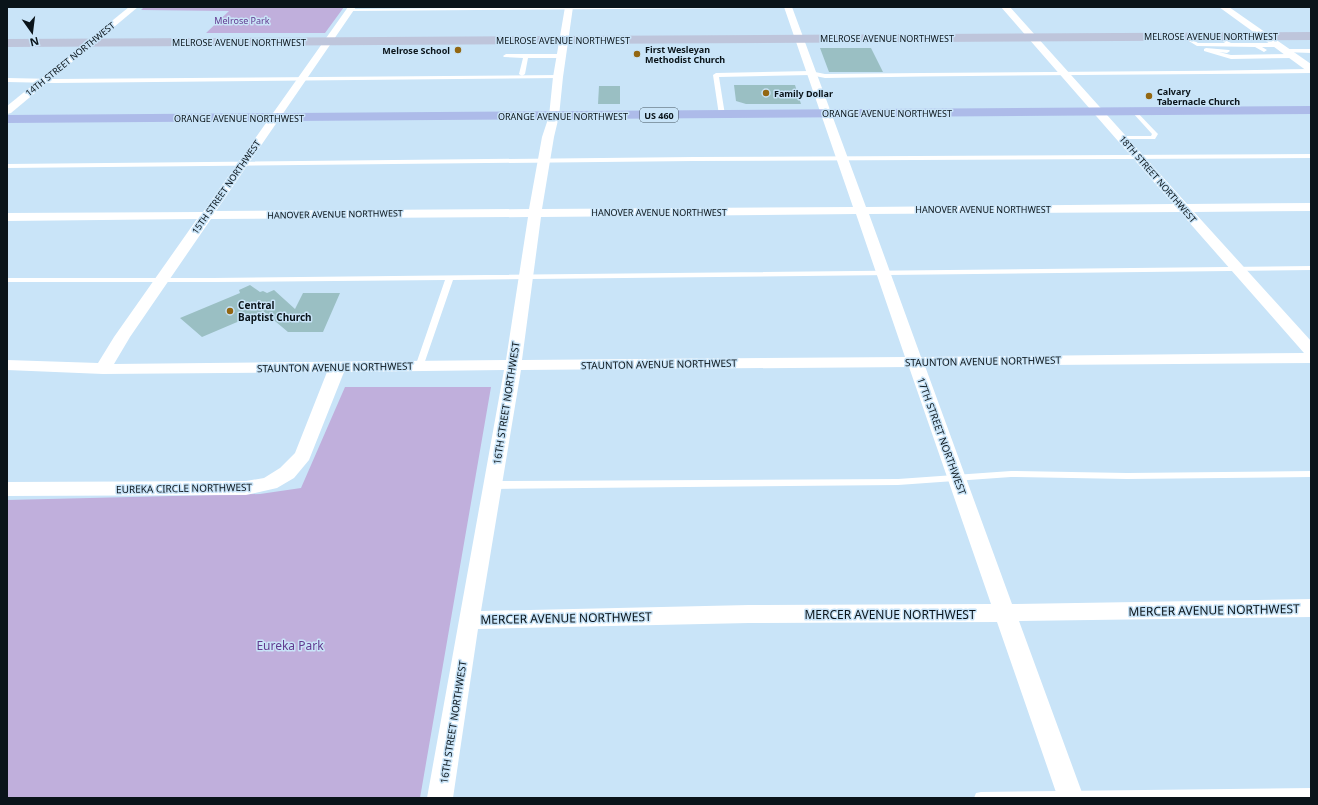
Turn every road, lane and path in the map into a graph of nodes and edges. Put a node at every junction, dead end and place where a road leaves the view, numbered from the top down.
1 (134, 7) edge
2 (751, 7) edge
3 (788, 7) edge
4 (1005, 7) edge
5 (1223, 7) edge
6 (351, 8) edge
7 (569, 8) edge
8 (1218, 36) junction
9 (1311, 36) edge
10 (1032, 37) junction
11 (1186, 37) junction
12 (798, 38) junction
13 (564, 40) junction
14 (1260, 40) junction
15 (327, 41) junction
16 (91, 42) junction
17 (7, 43) edge
18 (1197, 44) junction
19 (1230, 45) junction
20 (1206, 50) junction
21 (1264, 50) junction
22 (1226, 51) dead end
23 (1250, 51) dead end
24 (1310, 51) edge
25 (1289, 54) junction
26 (506, 56) dead end
27 (526, 56) junction
28 (561, 56) junction
29 (1272, 57) junction
30 (1311, 70) edge
31 (810, 73) junction
32 (1064, 73) junction
33 (522, 74) dead end
34 (558, 77) junction
35 (301, 78) junction
36 (7, 80) edge
37 (43, 81) junction
38 (1311, 110) edge
39 (7, 111) edge
40 (1098, 112) junction
41 (1135, 112) junction
42 (826, 114) junction
43 (722, 115) junction
44 (554, 116) junction
45 (275, 118) junction
46 (7, 119) edge
47 (1122, 138) junction
48 (1138, 156) junction
49 (1311, 156) edge
50 (841, 159) junction
51 (544, 161) junction
52 (243, 163) junction
53 (7, 166) edge
54 (1183, 207) junction
55 (1311, 207) edge
56 (859, 210) junction
57 (535, 213) junction
58 (207, 215) junction
59 (7, 217) edge
60 (1311, 268) edge
61 (1238, 269) junction
62 (882, 272) junction
63 (525, 276) junction
64 (450, 277) junction
65 (7, 280) edge
66 (162, 280) junction
67 (1311, 351) edge
68 (1311, 358) edge
69 (916, 362) junction
70 (7, 365) edge
71 (512, 366) junction
72 (419, 367) junction
73 (103, 368) junction
74 (337, 368) junction
75 (1311, 474) edge
76 (957, 478) junction
77 (493, 485) junction
78 (7, 489) edge
79 (1311, 608) edge
80 (1005, 613) junction
81 (469, 620) junction
82 (1311, 794) edge
83 (440, 798) edge
84 (981, 798) edge
85 (1071, 798) edge

1 - 16 street, 14TH STREET NORTHWEST
2 - 7 lane
3 - 12 street, 17TH STREET NORTHWEST
4 - 10 street, 18TH STREET NORTHWEST
5 - 14 street
6 - 7 lane
6 - 15 street, 15TH STREET NORTHWEST
7 - 13 street, 16TH STREET NORTHWEST
8 - 11 street, MELROSE AVENUE NORTHWEST
8 - 14 street, MELROSE AVENUE NORTHWEST
8 - 19 lane
9 - 14 street, MELROSE AVENUE NORTHWEST
10 - 11 street, MELROSE AVENUE NORTHWEST
10 - 12 street, MELROSE AVENUE NORTHWEST
10 - 32 street, 18TH STREET NORTHWEST
11 - 18 lane
12 - 13 street, MELROSE AVENUE NORTHWEST
12 - 31 street, 17TH STREET NORTHWEST
13 - 15 street, MELROSE AVENUE NORTHWEST
13 - 28 street, 16TH STREET NORTHWEST
14 - 19 lane
14 - 21 lane
14 - 25 street
15 - 16 street, MELROSE AVENUE NORTHWEST
15 - 35 street, 15TH STREET NORTHWEST
16 - 17 street, MELROSE AVENUE NORTHWEST
16 - 37 street, 14TH STREET NORTHWEST
18 - 19 lane
18 - 20 lane
20 - 22 lane
20 - 29 lane
21 - 23 lane
21 - 29 lane
24 - 25 lane
25 - 29 lane
25 - 30 street
26 - 27 lane
27 - 28 lane
27 - 33 lane
28 - 34 street, 16TH STREET NORTHWEST
30 - 32 lane
31 - 32 lane
31 - 42 street, 17TH STREET NORTHWEST
31 - 43 lane
32 - 40 street, 18TH STREET NORTHWEST
34 - 35 lane
34 - 44 street, 16TH STREET NORTHWEST
35 - 37 lane
35 - 45 street, 15TH STREET NORTHWEST
36 - 37 lane
37 - 39 street, 14TH STREET NORTHWEST
38 - 41 main road, ORANGE AVENUE NORTHWEST / US 460
40 - 41 main road, ORANGE AVENUE NORTHWEST / US 460
40 - 42 main road, ORANGE AVENUE NORTHWEST / US 460
40 - 47 street, 18TH STREET NORTHWEST
41 - 47 lane
42 - 43 main road, ORANGE AVENUE NORTHWEST / US 460
42 - 50 street, 17TH STREET NORTHWEST
43 - 44 main road, ORANGE AVENUE NORTHWEST / US 460
44 - 45 main road, ORANGE AVENUE NORTHWEST / US 460
44 - 51 street, 16TH STREET NORTHWEST
45 - 46 main road, ORANGE AVENUE NORTHWEST / US 460
45 - 52 street, 15TH STREET NORTHWEST
47 - 48 street, 18TH STREET NORTHWEST
48 - 49 lane
48 - 50 lane
48 - 54 street, 18TH STREET NORTHWEST
50 - 51 lane
50 - 56 street, 17TH STREET NORTHWEST
51 - 52 lane
51 - 57 street, 16TH STREET NORTHWEST
52 - 53 lane
52 - 58 street, 15TH STREET NORTHWEST
54 - 55 street, HANOVER AVENUE NORTHWEST
54 - 56 street, HANOVER AVENUE NORTHWEST
54 - 61 street, 18TH STREET NORTHWEST
56 - 57 street, HANOVER AVENUE NORTHWEST
56 - 62 street, 17TH STREET NORTHWEST
57 - 58 street, HANOVER AVENUE NORTHWEST
57 - 63 street, 16TH STREET NORTHWEST
58 - 59 street, HANOVER AVENUE NORTHWEST
58 - 66 street, 15TH STREET NORTHWEST
60 - 61 lane
61 - 62 lane
61 - 67 street, 18TH STREET NORTHWEST
62 - 63 lane
62 - 69 street, 17TH STREET NORTHWEST
63 - 64 lane
63 - 71 street, 16TH STREET NORTHWEST
64 - 66 lane
64 - 72 lane
65 - 66 lane
66 - 73 street, 15TH STREET NORTHWEST
68 - 69 street, STAUNTON AVENUE NORTHWEST
69 - 71 street, STAUNTON AVENUE NORTHWEST
69 - 76 street, 17TH STREET NORTHWEST
70 - 73 street, STAUNTON AVENUE NORTHWEST
71 - 72 street, STAUNTON AVENUE NORTHWEST
71 - 77 street, 16TH STREET NORTHWEST
72 - 74 street, STAUNTON AVENUE NORTHWEST
73 - 74 street, STAUNTON AVENUE NORTHWEST
74 - 78 street, EUREKA CIRCLE NORTHWEST
75 - 76 lane
76 - 77 lane
76 - 80 street, 17TH STREET NORTHWEST
77 - 81 street, 16TH STREET NORTHWEST
79 - 80 street, MERCER AVENUE NORTHWEST
80 - 81 street, MERCER AVENUE NORTHWEST
80 - 85 street, 17TH STREET NORTHWEST
81 - 83 street, 16TH STREET NORTHWEST
82 - 85 lane
84 - 85 lane

